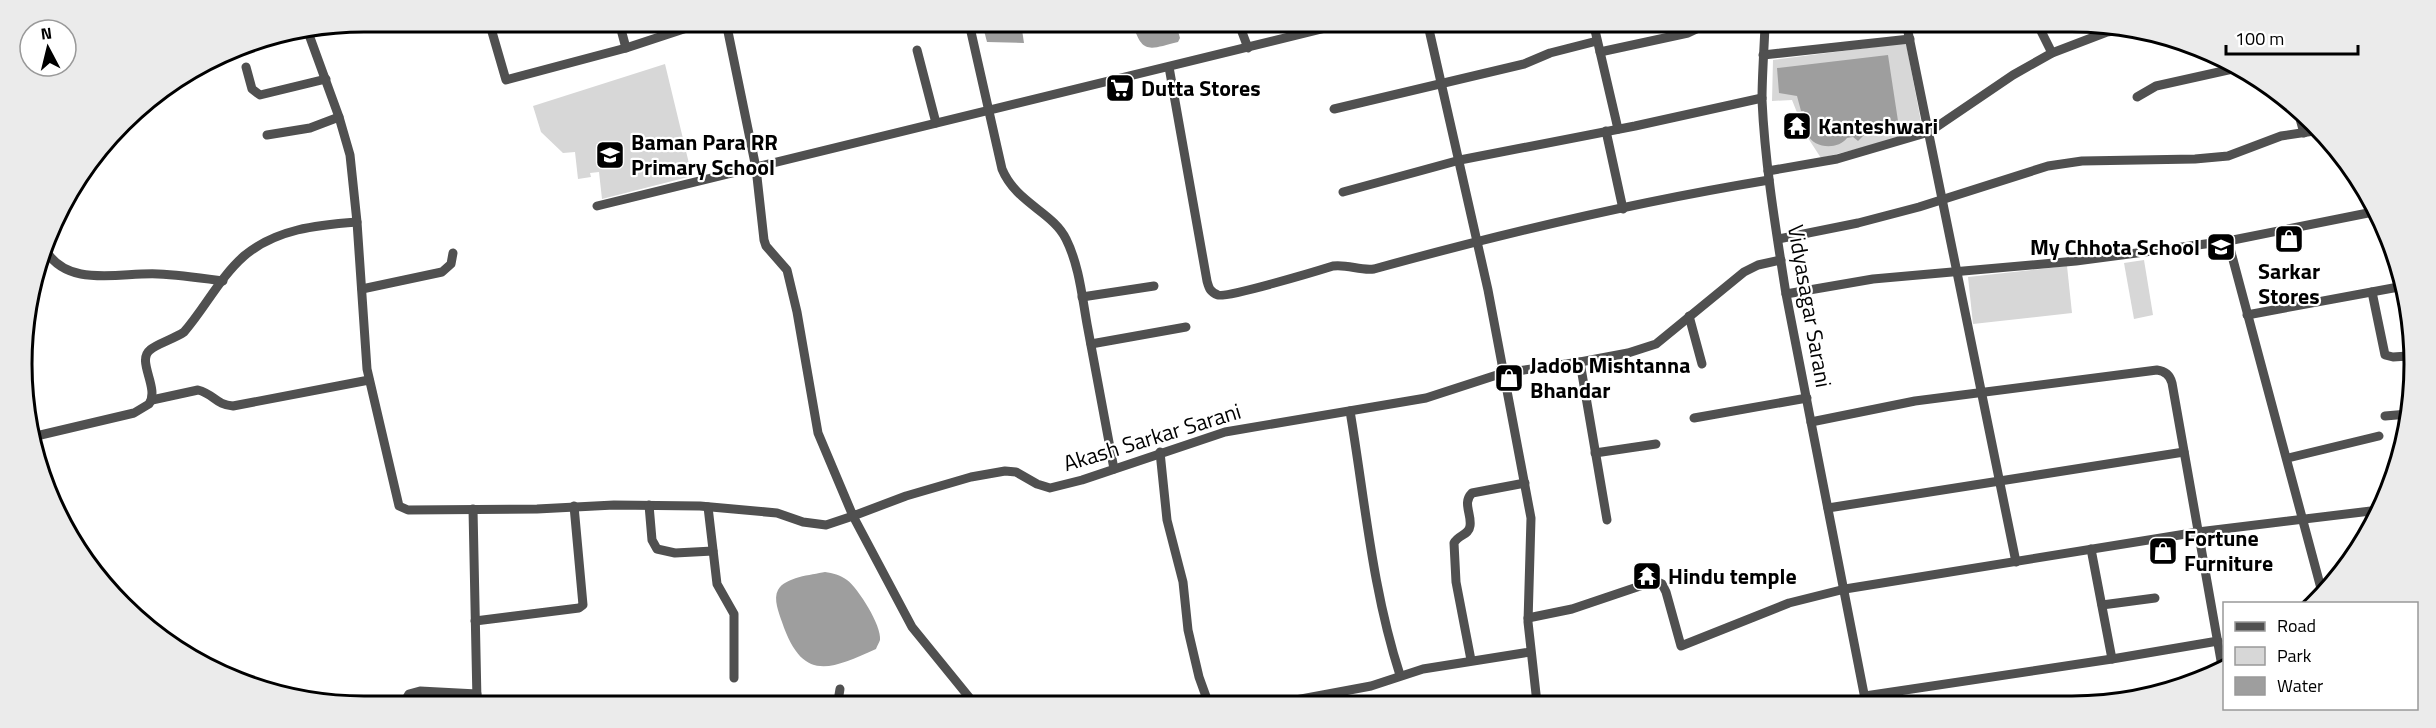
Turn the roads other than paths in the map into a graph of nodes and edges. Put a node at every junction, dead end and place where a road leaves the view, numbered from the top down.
1 (492, 32) edge
2 (622, 32) edge
3 (675, 32) edge
4 (728, 32) edge
5 (971, 32) edge
6 (1242, 32) edge
7 (1311, 32) edge
8 (1430, 32) edge
9 (1595, 32) edge
10 (1690, 32) edge
11 (1765, 32) edge
12 (1908, 32) edge
13 (2042, 32) edge
14 (2104, 33) edge
15 (310, 36) edge
16 (1910, 39) junction
17 (1597, 41) junction
18 (626, 48) junction
19 (1248, 48) junction
20 (917, 50) dead end
21 (1600, 52) junction
22 (2052, 53) junction
23 (1763, 55) junction
24 (246, 66) dead end
25 (1169, 68) junction
26 (2227, 70) edge
27 (326, 79) junction
28 (1442, 84) junction
29 (1762, 95) junction
30 (2137, 98) dead end
31 (1334, 109) dead end
32 (989, 111) junction
33 (339, 117) junction
34 (936, 123) junction
35 (2302, 124) edge
36 (1618, 129) junction
37 (1606, 131) junction
38 (2309, 131) edge
39 (1929, 132) junction
40 (2304, 132) junction
41 (267, 135) dead end
42 (1460, 160) junction
43 (756, 165) junction
44 (1769, 175) junction
45 (1343, 192) dead end
46 (1941, 199) junction
47 (597, 206) dead end
48 (1623, 209) junction
49 (2368, 213) edge
50 (357, 222) junction
51 (1778, 239) junction
52 (1478, 241) junction
53 (2228, 241) junction
54 (453, 253) dead end
55 (50, 255) edge
56 (1781, 260) junction
57 (1957, 272) junction
58 (223, 281) junction
59 (1154, 286) dead end
60 (2395, 288) edge
61 (362, 289) junction
62 (2372, 292) junction
63 (1786, 294) junction
64 (1082, 297) junction
65 (2247, 315) junction
66 (1689, 316) junction
67 (1186, 327) dead end
68 (1091, 344) junction
69 (2404, 356) edge
70 (1580, 362) junction
71 (1702, 364) dead end
72 (1503, 373) junction
73 (369, 380) junction
74 (1980, 391) junction
75 (1807, 398) junction
76 (152, 400) junction
77 (1350, 411) junction
78 (2401, 415) edge
79 (2385, 416) dead end
80 (1694, 418) dead end
81 (1811, 422) junction
82 (39, 435) edge
83 (2379, 436) dead end
84 (1656, 444) dead end
85 (1160, 452) junction
86 (2184, 452) junction
87 (1595, 453) junction
88 (2288, 458) junction
89 (1114, 469) junction
90 (1999, 480) junction
91 (1525, 483) junction
92 (650, 505) junction
93 (574, 506) junction
94 (708, 507) junction
95 (1828, 508) junction
96 (473, 509) junction
97 (2370, 511) edge
98 (853, 516) junction
99 (2304, 519) junction
100 (1607, 520) dead end
101 (2198, 532) junction
102 (2091, 549) junction
103 (713, 552) junction
104 (2016, 562) junction
105 (2320, 585) edge
106 (1845, 589) junction
107 (2155, 598) dead end
108 (2102, 605) junction
109 (1528, 618) junction
110 (475, 621) junction
111 (2220, 625) edge
112 (2218, 641) junction
113 (1530, 652) junction
114 (2112, 659) junction
115 (1471, 660) junction
116 (2221, 661) edge
117 (1400, 675) junction
118 (734, 678) dead end
119 (840, 689) dead end
120 (408, 696) edge
121 (468, 696) edge
122 (477, 696) edge
123 (839, 696) edge
124 (968, 696) edge
125 (1206, 696) edge
126 (1317, 696) edge
127 (1535, 696) edge
128 (1865, 696) edge
129 (1890, 696) edge

1 - 18 street
2 - 18 street
3 - 18 street
4 - 43 street
5 - 32 street
6 - 19 street
7 - 19 street
8 - 28 street
9 - 17 street
10 - 21 street
11 - 23 street, Vidyasagar Sarani
12 - 16 street
13 - 22 street
14 - 22 street
15 - 27 street
16 - 23 street
16 - 39 street
17 - 21 street
17 - 28 street
19 - 25 street
20 - 34 street
21 - 36 street
22 - 39 street
23 - 29 street, Vidyasagar Sarani
24 - 27 street
25 - 32 street
25 - 52 street
26 - 30 street
27 - 33 street
28 - 31 street
28 - 42 street
29 - 36 street
29 - 44 street, Vidyasagar Sarani
32 - 34 street
32 - 64 street
33 - 41 street
33 - 50 street
34 - 43 street
35 - 40 street
36 - 37 street
37 - 42 street
37 - 48 street
38 - 40 street
39 - 44 street
39 - 46 street
40 - 46 street
42 - 45 street
42 - 52 street
43 - 47 street
43 - 98 street
44 - 48 street
44 - 51 street, Vidyasagar Sarani
46 - 51 street
46 - 57 street
48 - 52 street
49 - 53 street
50 - 58 street
50 - 61 street
51 - 56 street, Vidyasagar Sarani
52 - 72 street
53 - 57 street
53 - 65 street
54 - 61 street
55 - 58 street
56 - 63 street, Vidyasagar Sarani
56 - 66 street, Akash Sarkar Sarani
57 - 63 street
57 - 74 street
58 - 76 street
59 - 64 street
60 - 62 street
61 - 73 street
62 - 65 street
62 - 69 street
63 - 75 street, Vidyasagar Sarani
64 - 68 street
65 - 88 street
66 - 70 street, Akash Sarkar Sarani
66 - 71 street
67 - 68 street
68 - 89 street
70 - 72 street, Akash Sarkar Sarani
70 - 87 street
72 - 77 street, Akash Sarkar Sarani
72 - 91 street
73 - 76 street
73 - 96 street, Akash Sarkar Sarani
74 - 81 street
74 - 86 street
74 - 90 street
75 - 80 street
75 - 81 street, Vidyasagar Sarani
76 - 82 street
77 - 85 street, Akash Sarkar Sarani
77 - 117 street
78 - 79 street
81 - 95 street, Vidyasagar Sarani
83 - 88 street
84 - 87 street
85 - 89 street, Akash Sarkar Sarani
85 - 125 street
86 - 90 street
86 - 101 street
87 - 100 street
88 - 99 street
89 - 98 street, Akash Sarkar Sarani
90 - 95 street
90 - 104 street
91 - 109 street
91 - 115 street
92 - 93 street, Akash Sarkar Sarani
92 - 94 street, Akash Sarkar Sarani
92 - 103 street
93 - 96 street, Akash Sarkar Sarani
93 - 110 street
94 - 98 street, Akash Sarkar Sarani
94 - 103 street
95 - 106 street, Vidyasagar Sarani
96 - 110 street
97 - 99 street
98 - 124 street
99 - 101 street
99 - 105 street
101 - 102 street
101 - 111 street
102 - 104 street
102 - 108 street
103 - 118 street
104 - 106 street
106 - 109 street
106 - 128 street, Vidyasagar Sarani
107 - 108 street
108 - 114 street
109 - 113 street
110 - 122 street
111 - 112 street
112 - 114 street
112 - 116 street
113 - 115 street
113 - 127 street
114 - 129 street
115 - 117 street
117 - 126 street
119 - 123 street
120 - 121 street

